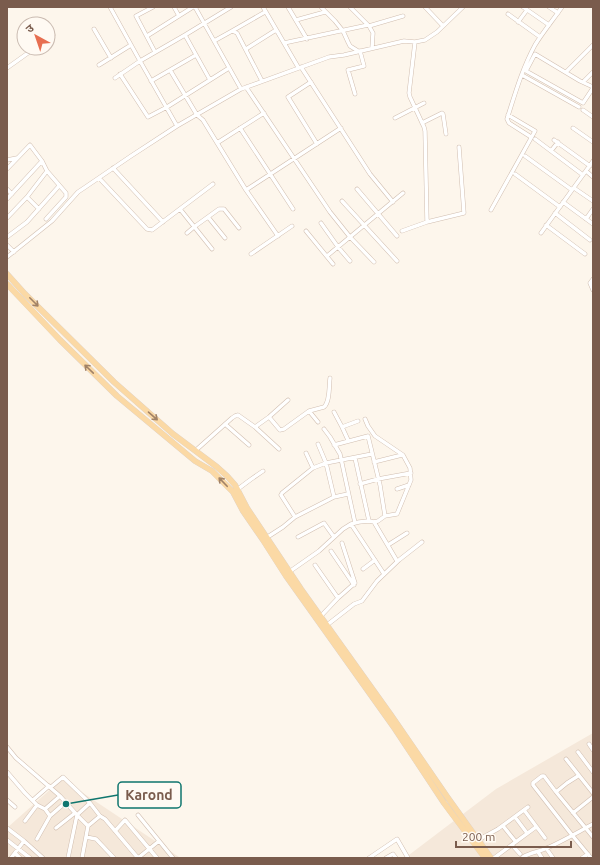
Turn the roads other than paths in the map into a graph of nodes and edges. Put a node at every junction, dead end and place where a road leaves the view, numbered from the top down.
1 (110, 7) edge
2 (154, 7) edge
3 (174, 7) edge
4 (194, 7) edge
5 (220, 7) edge
6 (231, 7) edge
7 (262, 7) edge
8 (288, 7) edge
9 (321, 7) edge
10 (350, 7) edge
11 (357, 7) edge
12 (425, 7) edge
13 (462, 7) edge
14 (549, 7) edge
15 (562, 7) edge
16 (525, 8) edge
17 (353, 10) junction
18 (223, 12) junction
19 (265, 12) junction
20 (325, 12) junction
21 (558, 13) junction
22 (508, 14) dead end
23 (179, 16) junction
24 (403, 16) dead end
25 (296, 20) junction
26 (518, 22) junction
27 (204, 24) junction
28 (549, 25) junction
29 (369, 26) junction
30 (443, 26) junction
31 (94, 29) dead end
32 (276, 30) junction
33 (232, 31) junction
34 (343, 31) junction
35 (185, 35) junction
36 (147, 36) junction
37 (540, 37) junction
38 (307, 39) junction
39 (214, 41) junction
40 (415, 42) junction
41 (284, 44) junction
42 (131, 45) junction
43 (593, 45) edge
44 (372, 48) junction
45 (246, 49) junction
46 (359, 51) junction
47 (155, 52) junction
48 (196, 55) junction
49 (23, 56) edge
50 (111, 58) junction
51 (140, 61) junction
52 (99, 65) dead end
53 (300, 67) junction
54 (7, 68) edge
55 (229, 68) junction
56 (170, 70) junction
57 (566, 72) junction
58 (593, 72) edge
59 (120, 74) junction
60 (522, 75) junction
61 (115, 78) dead end
62 (210, 80) junction
63 (151, 81) junction
64 (262, 81) junction
65 (311, 82) junction
66 (583, 82) junction
67 (246, 87) junction
68 (593, 87) edge
69 (241, 89) junction
70 (355, 94) dead end
71 (185, 95) junction
72 (424, 103) dead end
73 (167, 107) junction
74 (579, 107) dead end
75 (415, 108) junction
76 (583, 110) dead end
77 (264, 113) junction
78 (197, 115) junction
79 (508, 115) junction
80 (593, 117) edge
81 (395, 118) dead end
82 (422, 123) junction
83 (177, 126) junction
84 (240, 128) junction
85 (341, 128) junction
86 (573, 128) dead end
87 (446, 134) dead end
88 (533, 138) junction
89 (217, 142) junction
90 (593, 142) edge
91 (317, 144) junction
92 (459, 147) dead end
93 (551, 151) junction
94 (526, 156) dead end
95 (17, 158) junction
96 (294, 158) junction
97 (7, 160) edge
98 (42, 161) junction
99 (593, 161) edge
100 (590, 166) junction
101 (113, 168) junction
102 (7, 169) edge
103 (47, 171) junction
104 (584, 173) junction
105 (270, 174) junction
106 (515, 174) dead end
107 (593, 177) edge
108 (99, 178) junction
109 (213, 184) dead end
110 (59, 186) junction
111 (7, 189) edge
112 (357, 189) dead end
113 (573, 189) junction
114 (246, 190) junction
115 (403, 193) dead end
116 (12, 194) junction
117 (27, 198) junction
118 (7, 199) edge
119 (342, 201) dead end
120 (593, 201) edge
121 (393, 202) junction
122 (563, 202) junction
123 (560, 206) junction
124 (39, 209) junction
125 (180, 209) junction
126 (293, 209) dead end
127 (593, 209) edge
128 (491, 210) dead end
129 (378, 213) junction
130 (555, 213) junction
131 (208, 217) junction
132 (7, 218) edge
133 (46, 219) dead end
134 (586, 219) junction
135 (163, 222) junction
136 (427, 222) junction
137 (321, 223) dead end
138 (593, 224) edge
139 (364, 225) junction
140 (546, 225) junction
141 (292, 226) dead end
142 (194, 227) junction
143 (239, 228) dead end
144 (306, 231) dead end
145 (402, 231) dead end
146 (187, 233) dead end
147 (541, 233) dead end
148 (278, 236) junction
149 (398, 236) dead end
150 (7, 237) edge
151 (350, 237) junction
152 (226, 238) dead end
153 (590, 240) dead end
154 (7, 245) edge
155 (338, 247) junction
156 (212, 249) dead end
157 (14, 252) junction
158 (251, 254) dead end
159 (585, 254) dead end
160 (326, 256) junction
161 (7, 257) edge
162 (350, 261) dead end
163 (397, 261) dead end
164 (374, 262) dead end
165 (333, 264) dead end
166 (7, 274) edge
167 (593, 279) edge
168 (7, 284) edge
169 (593, 290) edge
170 (330, 378) dead end
171 (288, 400) dead end
172 (309, 411) junction
173 (334, 412) dead end
174 (269, 417) junction
175 (364, 419) dead end
176 (358, 421) dead end
177 (318, 422) dead end
178 (226, 424) junction
179 (255, 427) junction
180 (342, 427) junction
181 (324, 429) dead end
182 (348, 440) junction
183 (318, 444) dead end
184 (249, 445) dead end
185 (334, 445) junction
186 (279, 449) dead end
187 (195, 451) junction
188 (306, 453) dead end
189 (372, 454) junction
190 (403, 455) junction
191 (355, 458) junction
192 (341, 461) junction
193 (374, 462) junction
194 (326, 463) junction
195 (313, 468) junction
196 (263, 471) dead end
197 (411, 473) junction
198 (378, 479) junction
199 (360, 484) junction
200 (410, 485) junction
201 (397, 489) dead end
202 (238, 490) junction
203 (348, 494) junction
204 (334, 497) junction
205 (385, 516) junction
206 (295, 517) junction
207 (369, 521) junction
208 (374, 522) junction
209 (353, 523) junction
210 (407, 533) dead end
211 (298, 537) dead end
212 (334, 537) junction
213 (266, 538) junction
214 (422, 542) dead end
215 (342, 543) dead end
216 (388, 545) junction
217 (272, 550) junction
218 (331, 551) dead end
219 (375, 560) junction
220 (397, 561) junction
221 (315, 565) dead end
222 (363, 569) dead end
223 (290, 572) junction
224 (384, 574) junction
225 (354, 585) junction
226 (338, 598) junction
227 (321, 616) junction
228 (327, 625) junction
229 (589, 744) dead end
230 (7, 747) edge
231 (593, 750) edge
232 (578, 752) dead end
233 (566, 759) dead end
234 (7, 772) edge
235 (593, 772) edge
236 (578, 776) junction
237 (50, 787) junction
238 (556, 792) junction
239 (593, 793) edge
240 (60, 796) junction
241 (593, 797) edge
242 (7, 800) edge
243 (33, 800) junction
244 (66, 802) junction
245 (90, 804) junction
246 (38, 805) junction
247 (15, 807) dead end
248 (528, 807) dead end
249 (45, 809) junction
250 (524, 810) junction
251 (573, 813) junction
252 (76, 814) junction
253 (138, 815) dead end
254 (50, 816) junction
255 (100, 816) junction
256 (515, 817) junction
257 (25, 821) dead end
258 (593, 824) edge
259 (88, 826) junction
260 (503, 826) junction
261 (536, 827) junction
262 (7, 828) edge
263 (56, 828) dead end
264 (585, 828) junction
265 (114, 831) junction
266 (528, 833) junction
267 (572, 835) junction
268 (86, 837) junction
269 (593, 837) edge
270 (545, 838) dead end
271 (37, 839) dead end
272 (7, 840) edge
273 (24, 840) junction
274 (478, 840) junction
275 (159, 841) junction
276 (516, 842) junction
277 (512, 845) junction
278 (18, 848) junction
279 (546, 848) junction
280 (150, 849) junction
281 (538, 852) junction
282 (15, 853) junction
283 (588, 854) junction
284 (11, 858) edge
285 (20, 858) edge
286 (30, 858) edge
287 (43, 858) edge
288 (68, 858) edge
289 (82, 858) edge
290 (114, 858) edge
291 (138, 858) edge
292 (157, 858) edge
293 (173, 858) edge
294 (369, 858) edge
295 (386, 858) edge
296 (396, 858) edge
297 (408, 858) edge
298 (485, 858) edge
299 (491, 858) edge
300 (494, 858) edge
301 (542, 858) edge
302 (553, 858) edge
303 (582, 858) edge
304 (591, 858) edge

1 - 42 street
2 - 36 street
3 - 23 street
4 - 23 street
4 - 27 street
5 - 18 street
6 - 18 street
7 - 19 street
8 - 25 street
9 - 20 street
10 - 17 street
11 - 17 street
12 - 30 street
13 - 30 street
14 - 21 street
15 - 21 street
16 - 26 street
16 - 28 street
17 - 29 street
18 - 27 street
19 - 32 street
19 - 33 street
20 - 25 street
20 - 34 street
21 - 28 street
22 - 26 street
23 - 36 street
24 - 29 street
25 - 38 street
26 - 37 street
27 - 35 street
27 - 39 street
28 - 37 street
29 - 34 street
29 - 44 street
30 - 40 street
31 - 50 street
32 - 41 street
32 - 45 street
33 - 39 street
33 - 45 street
34 - 38 street
34 - 46 street
35 - 47 street
35 - 48 street
36 - 47 street
37 - 60 street
38 - 41 street
39 - 55 street
40 - 44 street
40 - 75 street
41 - 53 street
42 - 50 street
42 - 51 street
43 - 57 street
44 - 46 street
45 - 64 street
46 - 53 street
46 - 70 street
47 - 51 street
48 - 56 street
48 - 62 street
49 - 54 street
50 - 52 street
51 - 59 street
51 - 63 street
53 - 64 street
53 - 65 street
55 - 62 street
55 - 69 street
56 - 63 street
56 - 71 street
57 - 66 street
57 - 68 street
58 - 66 street
59 - 61 street
59 - 73 street
60 - 74 street
60 - 79 street
62 - 71 street
63 - 73 street
64 - 67 street
65 - 85 street
65 - 91 street
66 - 68 street
67 - 69 street
67 - 77 street
69 - 78 street
71 - 73 street
71 - 78 street
72 - 75 street
73 - 83 street
75 - 81 street
75 - 82 street
76 - 80 street
77 - 84 street
77 - 96 street
78 - 83 street
78 - 89 street
79 - 88 street
79 - 88 street
82 - 87 street
82 - 136 street
83 - 101 street
84 - 89 street
84 - 105 street
85 - 91 street
85 - 121 street
86 - 90 street
88 - 93 street
88 - 128 street
89 - 114 street
91 - 96 street
92 - 136 street
93 - 100 street
93 - 104 street
94 - 113 street
95 - 97 street
95 - 98 street
95 - 102 street
96 - 105 street
96 - 151 street
98 - 103 street
98 - 116 street
99 - 100 street
100 - 104 street
101 - 108 street
101 - 135 street
103 - 110 street
103 - 117 street
104 - 107 street
104 - 113 street
105 - 114 street
105 - 126 street
106 - 123 street
108 - 135 street
108 - 157 street
109 - 125 street
110 - 124 street
110 - 133 street
111 - 116 street
112 - 129 street
113 - 120 street
113 - 122 street
114 - 148 street
115 - 121 street
116 - 118 street
117 - 124 street
117 - 132 street
119 - 139 street
121 - 129 street
122 - 123 street
122 - 134 street
123 - 130 street
124 - 150 street
125 - 135 street
125 - 142 street
127 - 134 street
129 - 139 street
129 - 149 street
130 - 140 street
130 - 153 street
131 - 142 street
131 - 143 street
131 - 152 street
134 - 138 street
136 - 145 street
137 - 155 street
139 - 151 street
139 - 163 street
140 - 147 street
140 - 159 street
141 - 148 street
142 - 146 street
142 - 156 street
144 - 160 street
148 - 158 street
151 - 155 street
151 - 164 street
154 - 157 street
155 - 160 street
155 - 162 street
157 - 161 street
160 - 165 street
166 -> 187 main road
167 - 169 street
217 -> 168 main road
170 - 172 street
171 - 174 street
172 - 174 street
172 - 177 street
173 - 180 street
174 - 179 street
175 - 190 street
176 - 180 street
178 - 179 street
178 - 184 street
178 - 187 street
179 - 186 street
180 - 182 street
181 - 185 street
182 - 185 street
182 - 189 street
183 - 194 street
185 - 192 street
187 - 202 main road
188 - 195 street
189 - 191 street
189 - 193 street
190 - 193 street
190 - 197 street
191 - 192 street
191 - 199 street
192 - 194 street
192 - 203 street
193 - 198 street
194 - 195 street
194 - 204 street
195 - 206 street
196 - 202 street
197 - 198 street
197 - 200 street
198 - 199 street
198 - 205 street
199 - 207 street
200 - 201 street
200 - 205 street
202 - 213 main road
203 - 204 street
203 - 209 street
204 - 206 street
205 - 208 street
206 - 213 street
207 - 208 street
207 - 209 street
208 - 216 street
209 - 212 street
209 - 219 street
210 - 216 street
211 - 212 street
212 - 223 street
213 - 217 main road
214 - 220 street
215 - 225 street
216 - 220 street
217 - 223 main road
217 - 298 main road
218 - 225 street
219 - 222 street
219 - 224 street
220 - 224 street
221 - 226 street
223 - 227 main road
224 - 228 street
225 - 226 street
226 - 227 street
227 - 228 main road
228 - 274 main road
229 - 231 street
230 - 237 street
232 - 235 street
233 - 236 street
234 - 243 street
236 - 238 street
236 - 239 street
237 - 240 street
237 - 243 street
237 - 245 street
238 - 251 street
238 - 267 street
240 - 244 street
240 - 249 street
241 - 251 street
242 - 247 street
243 - 246 street
244 - 252 street
244 - 254 street
245 - 252 street
245 - 255 street
246 - 249 street
246 - 257 street
248 - 250 street
249 - 254 street
250 - 256 street
250 - 261 street
251 - 264 street
252 - 259 street
252 - 263 street
252 - 288 street
253 - 275 street
254 - 271 street
255 - 259 street
255 - 265 street
256 - 260 street
256 - 266 street
258 - 264 street
259 - 268 street
260 - 274 street
260 - 276 street
261 - 266 street
261 - 270 street
262 - 273 street
264 - 267 street
264 - 269 street
265 - 280 street
265 - 291 street
266 - 276 street
267 - 279 street
267 - 283 street
268 - 289 street
268 - 290 street
272 - 278 street
273 - 278 street
273 - 287 street
274 - 299 main road
275 - 280 street
275 - 293 street
276 - 277 street
277 - 281 street
277 - 300 street
278 - 282 street
278 - 286 street
279 - 281 street
279 - 302 street
280 - 291 street
280 - 292 street
281 - 301 street
282 - 284 street
282 - 285 street
283 - 303 street
283 - 304 street
294 - 297 street
295 - 296 street

